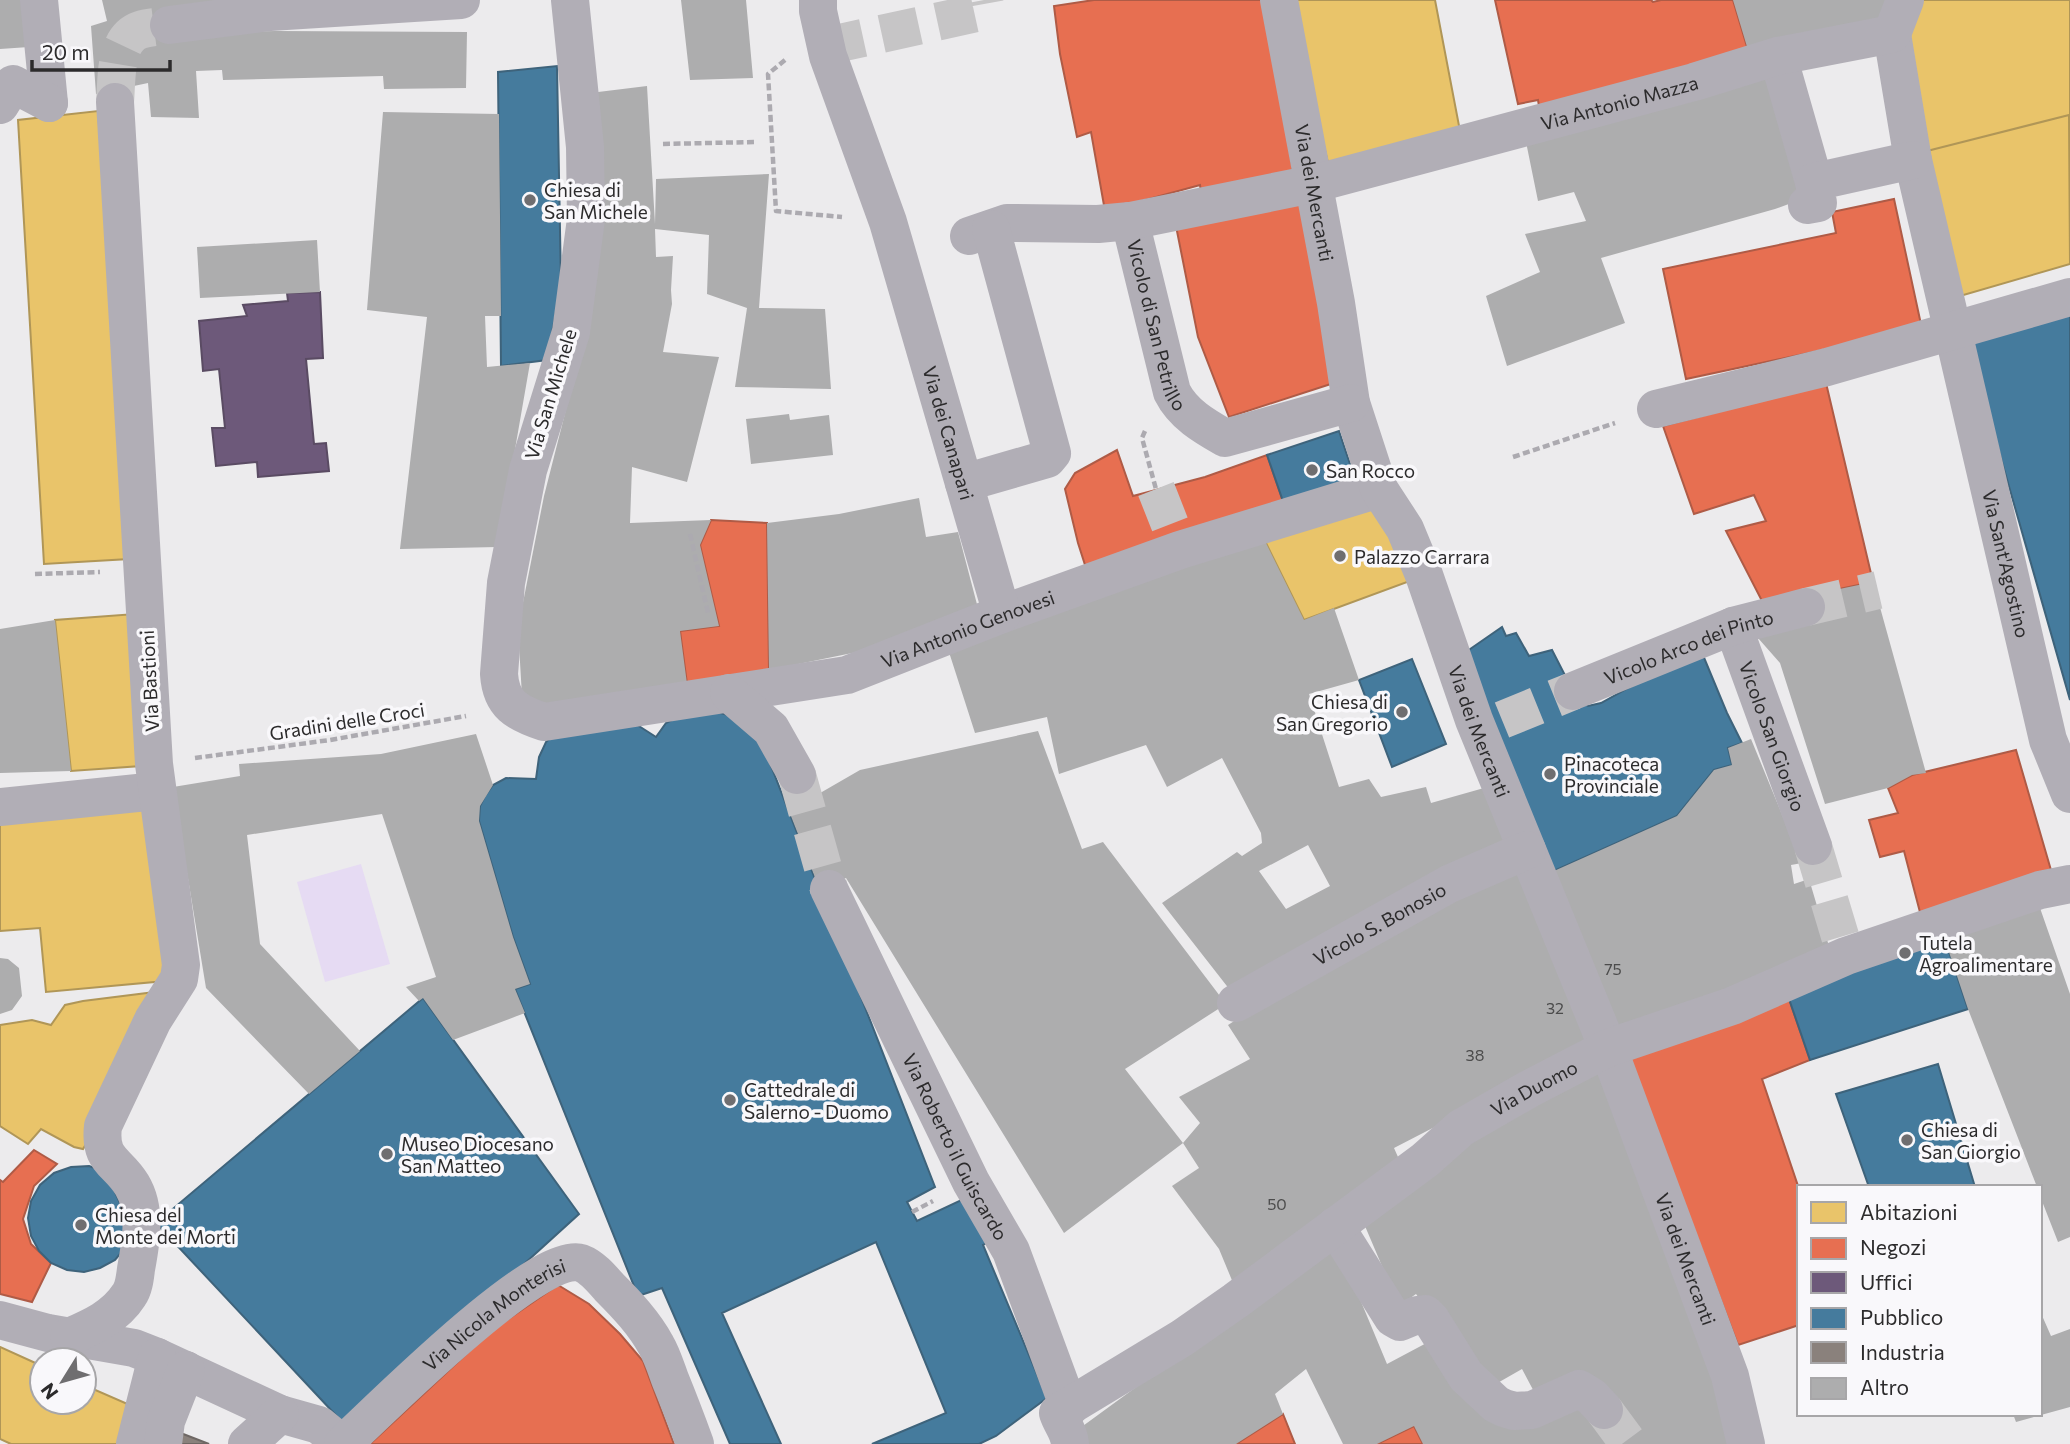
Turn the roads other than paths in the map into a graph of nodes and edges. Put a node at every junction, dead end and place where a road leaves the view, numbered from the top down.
1 (39, 0) edge
2 (461, 0) edge
3 (570, 0) edge
4 (1279, 0) edge
5 (268, 6) edge
6 (820, 12) edge
7 (1899, 17) edge
8 (169, 25) tunnel mouth
9 (1778, 56) junction
10 (115, 102) tunnel mouth
11 (0, 104) edge
12 (1909, 142) junction
13 (1313, 184) junction
14 (1130, 222) junction
15 (2070, 297) edge
16 (1953, 331) junction
17 (1351, 402) junction
18 (1656, 409) road end
19 (964, 483) junction
20 (1379, 489) junction
21 (1806, 607) tunnel mouth
22 (1002, 614) junction
23 (1733, 626) junction
24 (1573, 691) tunnel mouth
25 (729, 693) junction
26 (544, 722) joint
27 (797, 775) tunnel mouth
28 (156, 776) junction
29 (0, 785) edge
30 (2070, 794) edge
31 (0, 807) edge
32 (1813, 846) tunnel mouth
33 (1527, 850) junction
34 (2070, 884) edge
35 (829, 889) tunnel mouth
36 (1236, 1003) dead end
37 (1608, 1048) junction
38 (1335, 1226) junction
39 (131, 1293) junction
40 (0, 1320) edge
41 (69, 1337) junction
42 (159, 1358) junction
43 (1604, 1410) tunnel mouth
44 (279, 1414) junction
45 (1065, 1428) edge
46 (335, 1438) edge
47 (135, 1444) edge
48 (163, 1444) edge
49 (247, 1444) edge
50 (695, 1444) edge
51 (1746, 1444) edge

1 - 11 street
2 - 5 street
3 - 26 street, Via San Michele
4 - 13 street, Via dei Mercanti
5 - 8 street
6 - 19 street, Via dei Canapari
7 - 9 street, Via Antonio Mazza
7 - 12 street, Via Sant'Agostino
9 - 12 street
9 - 13 street, Via Antonio Mazza
10 - 28 street, Via Bastioni
12 - 16 street, Via Sant'Agostino
13 - 14 street, Via Antonio Mazza
13 - 17 street, Via dei Mercanti
14 - 17 street, Vicolo di San Petrillo
14 - 19 street, Vicolo di San Petrillo
15 - 16 street
16 - 18 street
16 - 30 street, Via Sant'Agostino
17 - 20 street, Via dei Mercanti
19 - 22 street, Via dei Canapari
20 - 22 street, Via Antonio Genovesi
20 - 33 street, Via dei Mercanti
21 - 23 street, Vicolo Arco dei Pinto
22 - 25 street, Via Antonio Genovesi
23 - 24 street, Vicolo Arco dei Pinto
23 - 32 street, Vicolo San Giorgio
25 - 26 street, Via Antonio Genovesi
25 - 27 street
28 - 29 street
28 - 31 street
28 - 39 street, Via Bastioni
33 - 36 street, Vicolo S. Bonosio
33 - 37 street, Via dei Mercanti
34 - 37 street, Via Duomo
35 - 45 street, Via Roberto il Guiscardo
37 - 38 street, Via Duomo
37 - 51 street, Via dei Mercanti
38 - 43 street
38 - 45 street, Via Duomo
39 - 41 street
39 - 42 street, Via Bastioni
40 - 41 street
41 - 42 street
42 - 44 street
42 - 47 street
42 - 48 street
44 - 46 street
44 - 49 street
46 - 50 street, Via Nicola Monterisi

